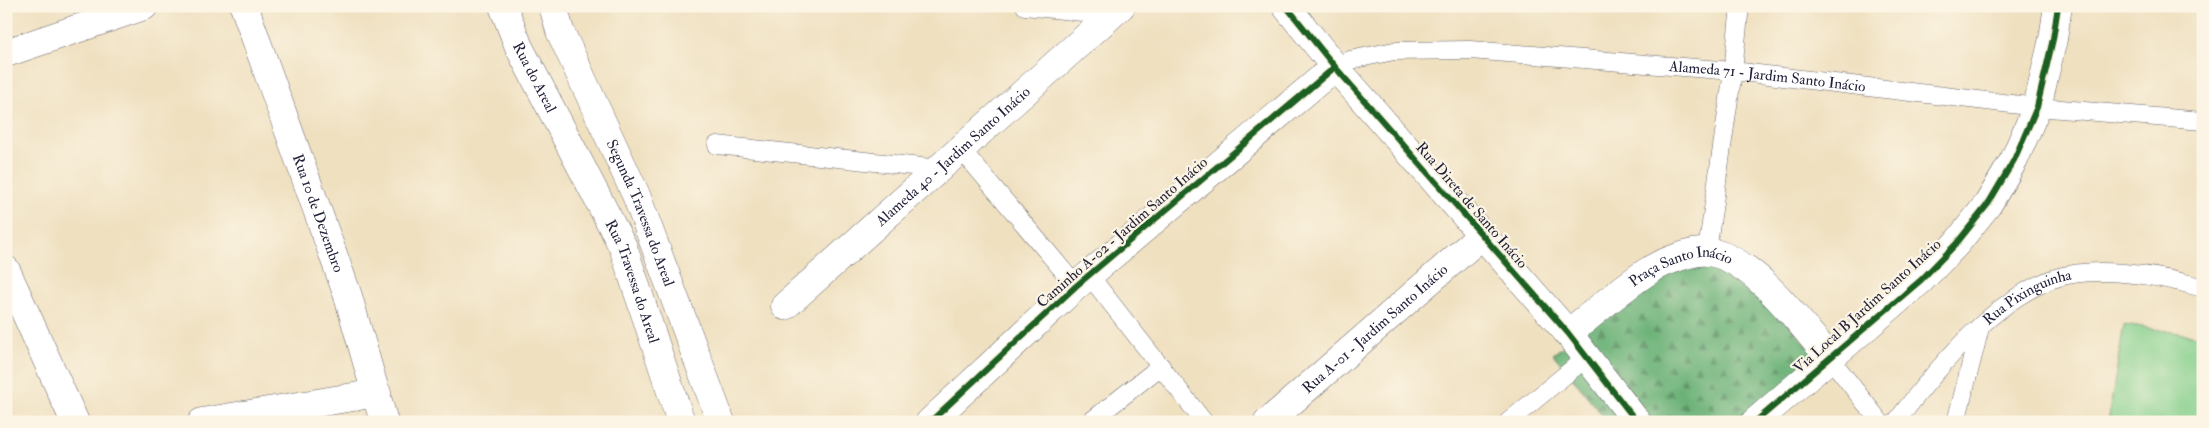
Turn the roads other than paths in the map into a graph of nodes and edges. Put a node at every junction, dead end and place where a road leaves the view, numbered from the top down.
1 (144, 6) edge
2 (244, 6) edge
3 (503, 6) edge
4 (553, 6) edge
5 (1025, 6) edge
6 (1286, 6) edge
7 (1740, 6) edge
8 (2058, 6) edge
9 (1116, 10) edge
10 (6, 54) edge
11 (1335, 67) junction
12 (1733, 71) junction
13 (2037, 107) junction
14 (2203, 121) edge
15 (571, 145) joint
16 (717, 145) dead end
17 (962, 150) junction
18 (940, 169) junction
19 (1482, 235) junction
20 (1707, 251) junction
21 (6, 270) edge
22 (1083, 280) junction
23 (2203, 288) edge
24 (784, 306) dead end
25 (1980, 328) junction
26 (1568, 333) junction
27 (1587, 357) junction
28 (1830, 358) junction
29 (1161, 366) junction
30 (378, 393) junction
31 (75, 422) edge
32 (202, 422) edge
33 (384, 422) edge
34 (681, 422) edge
35 (721, 422) edge
36 (930, 422) edge
37 (1090, 422) edge
38 (1204, 422) edge
39 (1268, 422) edge
40 (1508, 422) edge
41 (1637, 422) edge
42 (1755, 422) edge
43 (1880, 422) edge
44 (1896, 422) edge
45 (1956, 422) edge

1 - 10 street
2 - 30 street, Rua 10 de Dezembro
3 - 15 street, Rua do Areal
4 - 35 street, Segunda Travessa do Areal
5 - 9 lane
6 - 11 street, Rua Direta de Santo Inácio
7 - 12 lane
8 - 13 street, Via Local B Jardim Santo Inácio
9 - 17 street, Alameda 40 - Jardim Santo Inácio
11 - 12 lane, Alameda 71 - Jardim Santo Inácio
11 - 19 street, Rua Direta de Santo Inácio
11 - 22 street, Caminho A-02 - Jardim Santo Inácio
12 - 13 lane, Alameda 71 - Jardim Santo Inácio
12 - 20 lane
13 - 14 lane, Alameda 71 - Jardim Santo Inácio
13 - 28 street, Via Local B Jardim Santo Inácio
15 - 34 street, Rua Travessa do Areal
16 - 18 lane
17 - 18 street, Alameda 40 - Jardim Santo Inácio
17 - 22 lane
18 - 24 street, Alameda 40 - Jardim Santo Inácio
19 - 26 street, Rua Direta de Santo Inácio
19 - 39 street, Rua A-01 - Jardim Santo Inácio
20 - 26 street, Praça Santo Inácio
20 - 28 street, Praça Santo Inácio
21 - 31 street
22 - 29 lane
22 - 36 street, Caminho A-02 - Jardim Santo Inácio
23 - 25 lane, Rua Pixinguinha
25 - 44 lane, Rua Pixinguinha
25 - 45 lane
26 - 27 street, Rua Direta de Santo Inácio
27 - 40 lane
27 - 41 street, Rua Direta de Santo Inácio
28 - 42 street, Via Local B Jardim Santo Inácio
28 - 43 lane
29 - 37 lane
29 - 38 lane
30 - 32 street
30 - 33 street, Rua 10 de Dezembro

